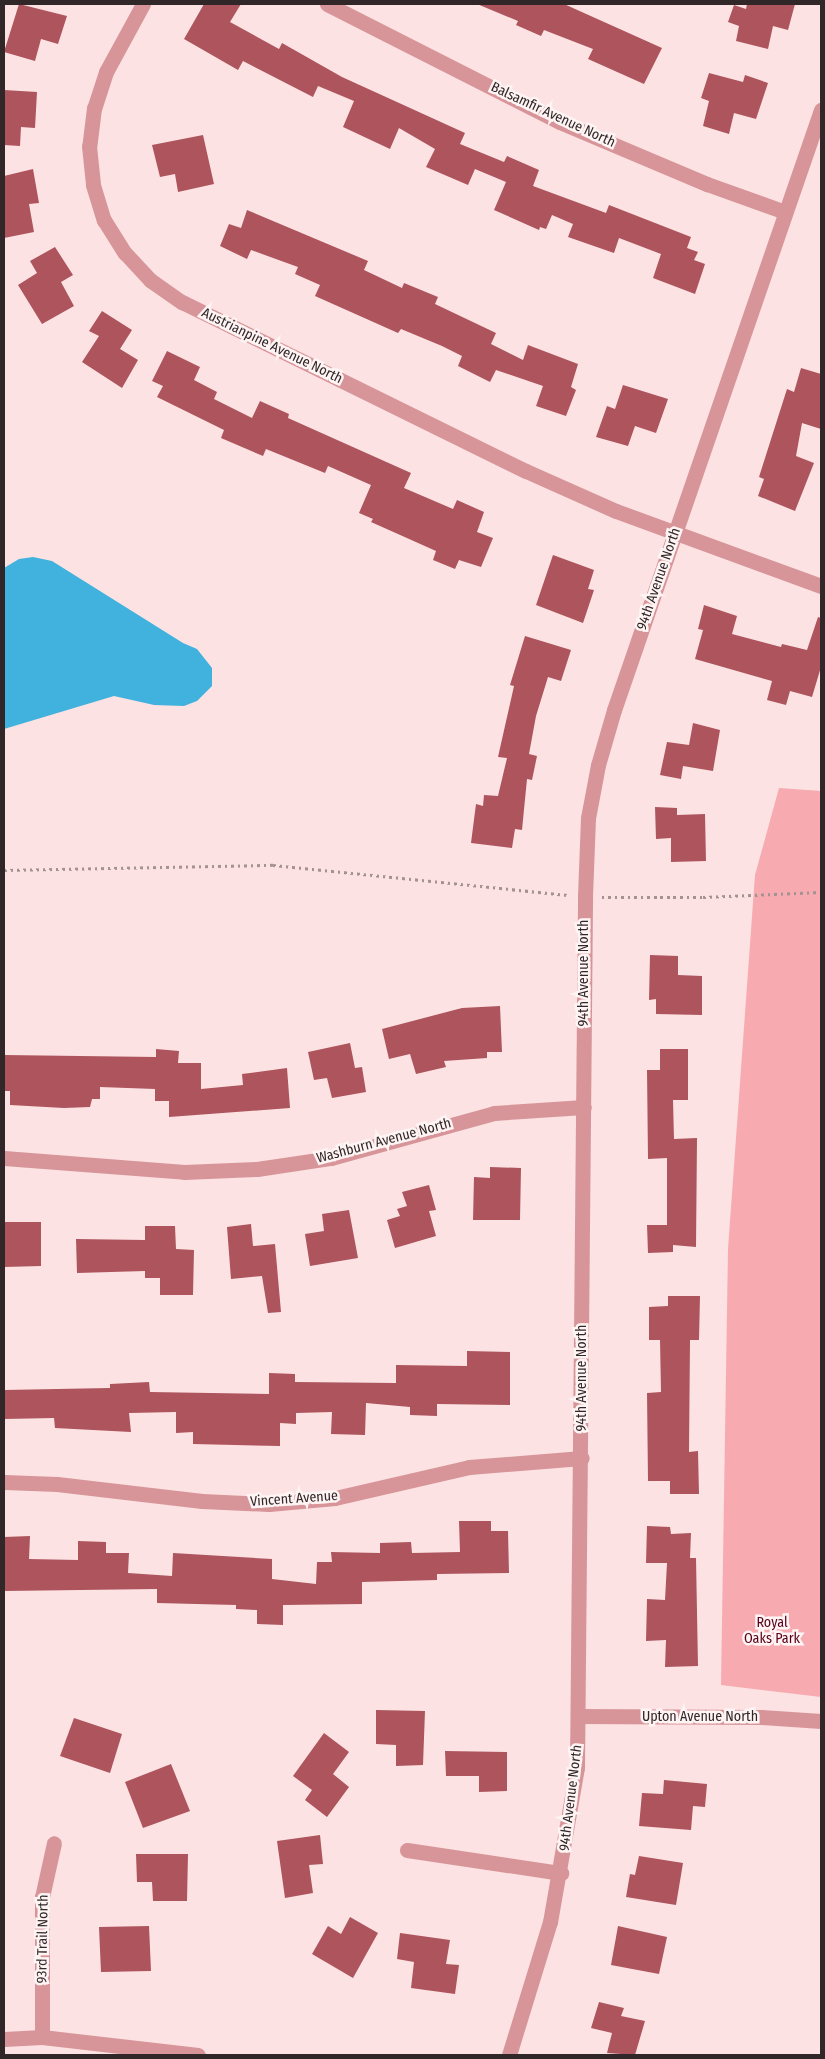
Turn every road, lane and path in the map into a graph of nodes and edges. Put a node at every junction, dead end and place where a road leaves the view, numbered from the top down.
1 (143, 4) edge
2 (327, 4) edge
3 (821, 110) edge
4 (785, 212) junction
5 (674, 534) junction
6 (821, 586) edge
7 (4, 870) edge
8 (821, 892) edge
9 (570, 895) dead end
10 (600, 897) dead end
11 (584, 1107) junction
12 (4, 1158) edge
13 (582, 1458) junction
14 (4, 1482) edge
15 (579, 1716) junction
16 (821, 1721) edge
17 (54, 1842) dead end
18 (407, 1850) dead end
19 (561, 1873) junction
20 (42, 2037) junction
21 (4, 2039) edge
22 (198, 2055) edge
23 (509, 2055) edge

1 - 5 street, Austrianpine Avenue North
2 - 4 street, Balsamfir Avenue North
3 - 4 street, 94th Avenue North
4 - 5 street, 94th Avenue North
5 - 6 street, Austrianpine Avenue North
5 - 11 street, 94th Avenue North
7 - 9 path
8 - 10 path
11 - 12 street, Washburn Avenue North
11 - 13 street, 94th Avenue North
13 - 14 street, Vincent Avenue
13 - 15 street, 94th Avenue North
15 - 16 street, Upton Avenue North
15 - 19 street, 94th Avenue North
17 - 20 street, 93rd Trail North
18 - 19 street
19 - 23 street, 94th Avenue North
20 - 21 street
20 - 22 street

